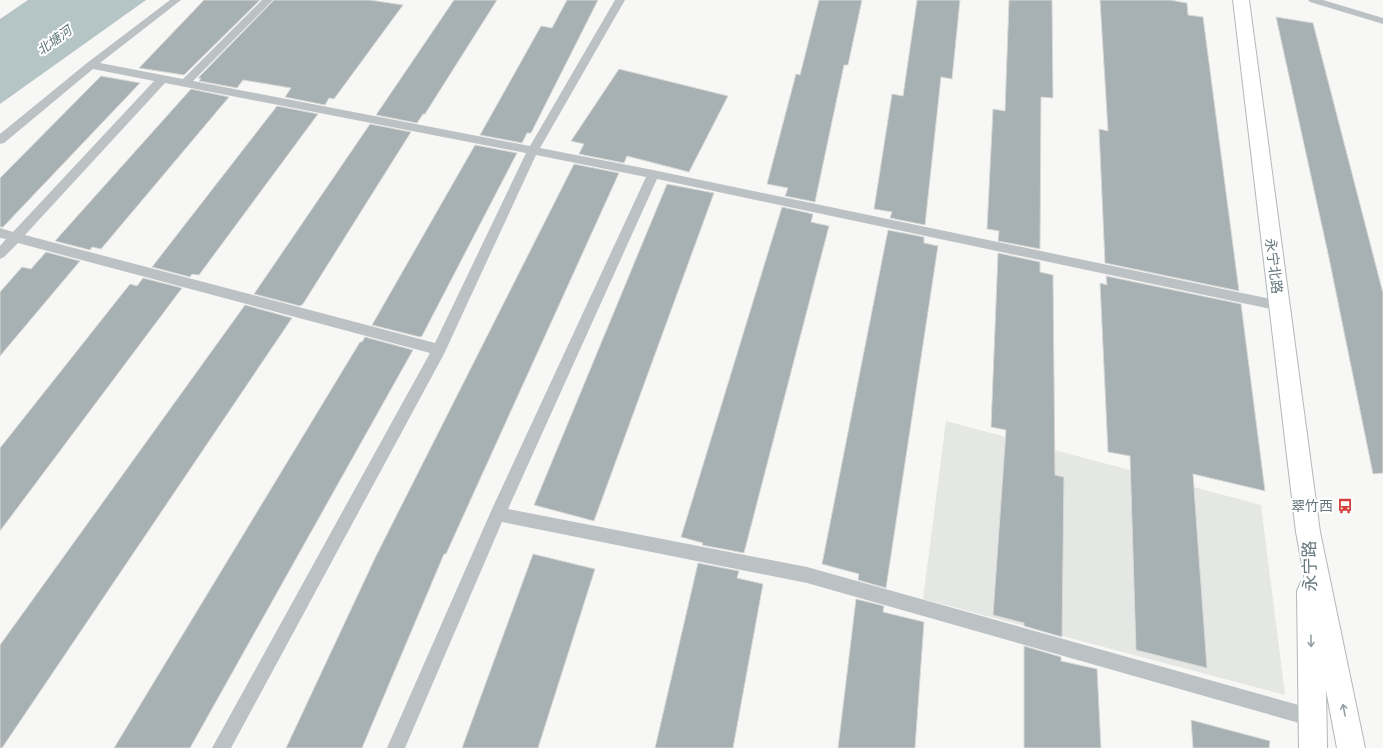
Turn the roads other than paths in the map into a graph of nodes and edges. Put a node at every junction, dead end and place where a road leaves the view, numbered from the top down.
1 (176, 0) edge
2 (268, 0) edge
3 (620, 0) edge
4 (1241, 0) edge
5 (1313, 0) edge
6 (1383, 20) edge
7 (91, 65) junction
8 (162, 79) junction
9 (185, 83) junction
10 (0, 140) edge
11 (533, 150) junction
12 (653, 174) junction
13 (0, 233) edge
14 (16, 237) junction
15 (0, 254) edge
16 (1280, 306) junction
17 (439, 350) junction
18 (498, 514) junction
19 (1308, 532) junction
20 (1313, 718) junction
21 (221, 748) edge
22 (396, 748) edge
23 (1313, 748) edge
24 (1351, 748) edge

1 - 7 lane
2 - 9 lane
3 - 11 lane
4 - 16 main road, 永宁北路
5 - 6 lane
7 - 8 lane
7 - 10 lane
8 - 9 lane
8 - 14 lane
9 - 11 lane
11 - 12 lane
11 - 17 lane
12 - 16 lane
12 - 18 lane
13 - 14 lane
14 - 15 lane
14 - 17 lane
16 - 19 main road, 永宁北路
17 - 21 lane
18 - 20 lane
18 - 22 lane
19 -> 20 main road, 永宁路
24 -> 19 main road, 永宁路
20 - 23 main road, 永宁路

